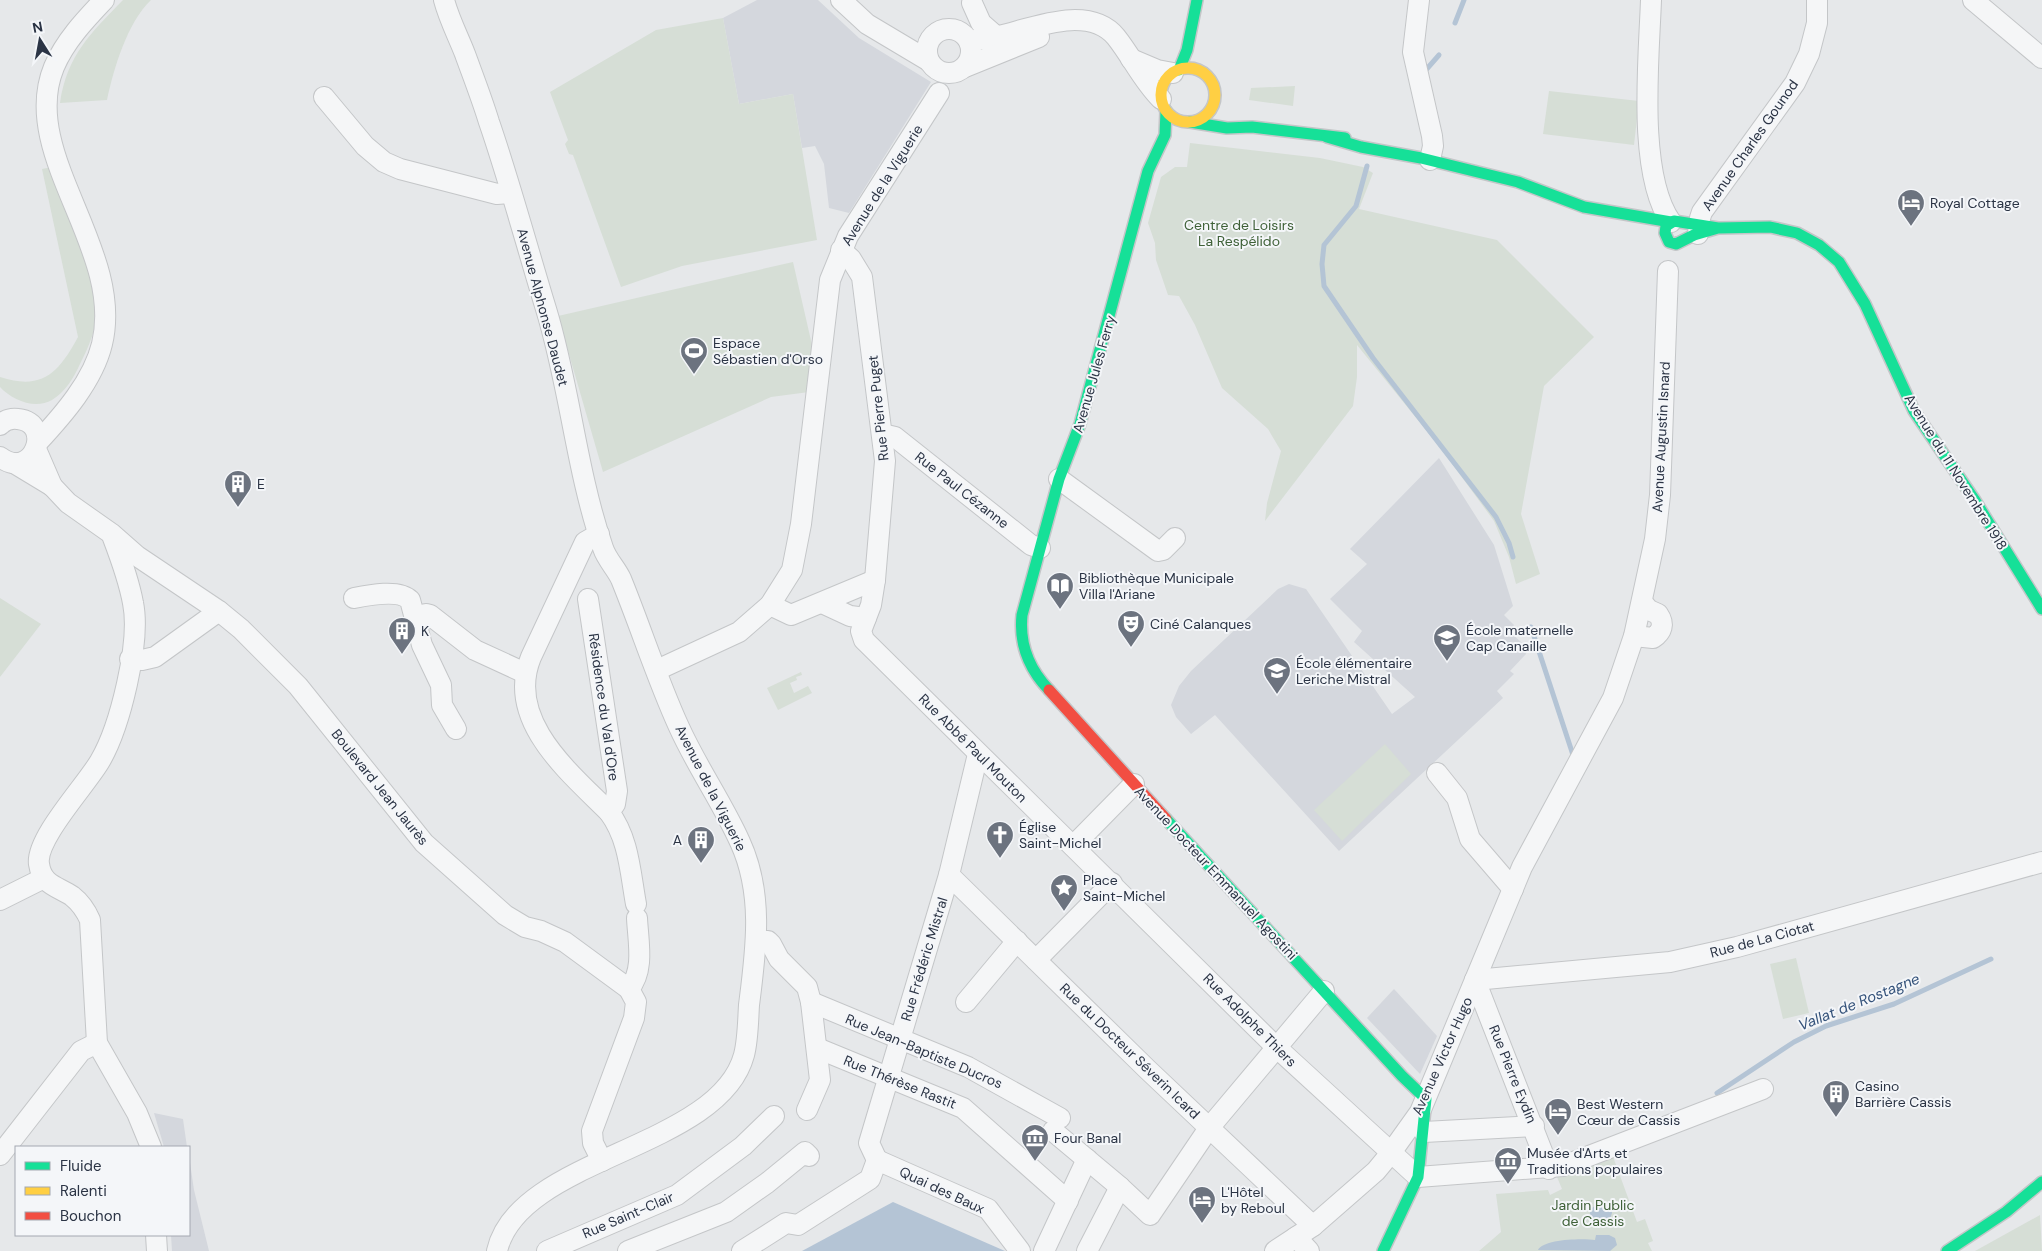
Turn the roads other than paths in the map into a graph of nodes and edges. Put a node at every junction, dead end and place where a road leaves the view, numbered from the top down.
1 (104, 0) edge
2 (841, 0) edge
3 (1197, 0) edge
4 (1419, 0) edge
5 (1651, 0) edge
6 (1817, 0) edge
7 (1973, 0) edge
8 (973, 1) edge
9 (444, 3) edge
10 (1078, 21) junction
11 (935, 34) junction
12 (884, 35) junction
13 (964, 36) junction
14 (998, 37) junction
15 (1131, 58) junction
16 (2042, 58) edge
17 (931, 64) junction
18 (962, 69) junction
19 (1176, 71) junction
20 (939, 93) junction
21 (324, 97) dead end
22 (1214, 99) junction
23 (1163, 105) junction
24 (1190, 122) junction
25 (1252, 127) junction
26 (1327, 137) junction
27 (1394, 141) dead end
28 (1432, 150) junction
29 (1471, 158) dead end
30 (1518, 182) junction
31 (511, 193) junction
32 (1584, 208) junction
33 (1628, 227) dead end
34 (1684, 231) junction
35 (841, 250) junction
36 (70, 403) junction
37 (0, 405) edge
38 (13, 421) edge
39 (882, 434) junction
40 (37, 445) junction
41 (5, 461) edge
42 (1059, 479) junction
43 (52, 486) junction
44 (112, 534) junction
45 (599, 534) junction
46 (1175, 538) dead end
47 (1040, 548) junction
48 (875, 580) junction
49 (354, 598) dead end
50 (588, 599) dead end
51 (822, 603) junction
52 (770, 605) junction
53 (2042, 609) edge
54 (219, 611) junction
55 (415, 616) junction
56 (864, 624) junction
57 (1021, 637) joint
58 (130, 659) junction
59 (657, 670) junction
60 (525, 673) junction
61 (456, 729) dead end
62 (978, 754) junction
63 (1437, 772) dead end
64 (1134, 784) junction
65 (609, 812) junction
66 (1073, 846) junction
67 (2040, 863) edge
68 (949, 875) junction
69 (44, 878) junction
70 (1112, 883) junction
71 (1513, 889) junction
72 (0, 900) edge
73 (756, 941) junction
74 (1016, 941) junction
75 (1036, 960) junction
76 (1475, 980) junction
77 (629, 989) junction
78 (1324, 991) junction
79 (811, 1002) junction
80 (966, 1002) dead end
81 (899, 1039) junction
82 (97, 1043) junction
83 (817, 1048) junction
84 (1276, 1048) junction
85 (888, 1077) junction
86 (1764, 1089) dead end
87 (1426, 1099) junction
88 (807, 1110) dead end
89 (774, 1116) dead end
90 (1534, 1126) junction
91 (1209, 1128) junction
92 (1424, 1132) junction
93 (151, 1146) edge
94 (1390, 1154) junction
95 (0, 1155) edge
96 (810, 1156) dead end
97 (1087, 1159) junction
98 (877, 1160) junction
99 (602, 1161) junction
100 (1550, 1169) junction
101 (1418, 1177) junction
102 (2042, 1182) edge
103 (1120, 1187) junction
104 (1068, 1201) junction
105 (156, 1236) edge
106 (1306, 1238) edge
107 (157, 1251) edge
108 (497, 1251) edge
109 (547, 1251) edge
110 (628, 1251) edge
111 (742, 1251) edge
112 (1020, 1251) edge
113 (1044, 1251) edge
114 (1087, 1251) edge
115 (1275, 1251) edge
116 (1383, 1251) edge
117 (1947, 1251) edge

1 - 36 street
2 - 12 street
3 - 19 street
4 - 28 street
5 - 34 street
6 - 34 street, Avenue Charles Gounod
7 - 16 street
8 - 13 street
8 - 14 street
9 - 31 street, Avenue Alphonse Daudet
10 - 14 street
10 - 15 street
10 - 18 street, Avenue de la Viguerie
11 - 12 street
11 - 13 street
11 - 17 street
12 - 17 street
13 - 14 street
13 - 18 street
15 - 19 street
15 - 23 street
17 - 18 street
17 - 20 street
18 - 20 street, Avenue de la Viguerie
19 - 22 street
19 - 23 street
20 - 35 street, Avenue de la Viguerie
21 - 31 street
22 - 24 street
22 - 25 street
23 - 24 street
23 - 42 street, Avenue Jules Ferry
24 - 25 street
25 - 26 street
26 - 27 street
26 - 28 street
28 - 30 street
29 - 30 street
30 - 32 street
31 - 45 street, Avenue Alphonse Daudet
32 - 33 street
32 - 34 street, Avenue du 11 Novembre 1918
34 - 53 street, Avenue du 11 Novembre 1918
34 - 71 street, Avenue Augustin Isnard
35 - 39 street, Rue Pierre Puget
35 - 52 street, Avenue de la Viguerie
36 - 38 street
36 - 40 street
37 - 38 street
38 - 40 street
39 - 47 street, Rue Paul Cézanne
39 - 48 street, Rue Pierre Puget
40 - 41 street
40 - 43 street
41 - 43 street
42 - 46 street
42 - 47 street, Avenue Jules Ferry
43 - 44 street, Boulevard Jean Jaurès
44 - 54 street, Boulevard Jean Jaurès
44 - 58 street
45 - 59 street, Avenue Alphonse Daudet
45 - 60 street, Résidence du Val d'Ore
47 - 57 street, Avenue Jules Ferry
48 - 51 street
48 - 56 street, Rue Pierre Puget
49 - 55 street
50 - 65 street, Résidence du Val d'Ore
51 - 52 street
51 - 56 street
52 - 59 street, Avenue de la Viguerie
54 - 58 street
54 - 77 street, Boulevard Jean Jaurès
55 - 60 street
55 - 61 street
56 - 62 street, Rue Abbé Paul Mouton
57 - 64 street, Avenue Docteur Emmanuel Agostini
58 - 69 street
59 - 73 street, Avenue de la Viguerie
60 - 65 street, Résidence du Val d'Ore
62 - 66 street, Rue Abbé Paul Mouton
62 - 68 street, Rue Frédéric Mistral
63 - 71 street
64 - 66 street
64 - 78 street, Avenue Docteur Emmanuel Agostini
65 - 77 street, Résidence du Val d'Ore
66 - 70 street, Rue Abbé Paul Mouton
67 - 76 street, Rue de La Ciotat
68 - 74 street, Rue du Docteur Séverin Icard
68 - 81 street, Rue Frédéric Mistral
69 - 72 street
69 - 82 street
70 - 75 street
70 - 84 street, Rue Adolphe Thiers
71 - 76 street, Avenue Victor Hugo
73 - 79 street
73 - 99 street, Avenue de la Viguerie
74 - 75 street, Rue du Docteur Séverin Icard
74 - 80 street
75 - 91 street, Rue du Docteur Séverin Icard
76 - 87 street, Avenue Victor Hugo
76 - 90 street, Rue Pierre Eydin
77 - 99 street
78 - 84 street
78 - 87 street, Avenue Docteur Emmanuel Agostini
79 - 81 street, Rue Jean-Baptiste Ducros
79 - 83 street
81 - 85 street, Rue Frédéric Mistral
81 - 97 street, Rue Jean-Baptiste Ducros
82 - 93 street
82 - 95 street
83 - 85 street, Rue Thérèse Rastit
83 - 88 street
84 - 91 street
84 - 94 street, Rue Adolphe Thiers
85 - 98 street, Rue Frédéric Mistral
85 - 104 street, Rue Thérèse Rastit
86 - 100 street
87 - 92 street
87 - 94 street, Avenue Victor Hugo
89 - 109 street, Rue Saint-Clair
90 - 92 street
90 - 100 street, Rue Pierre Eydin
91 - 103 street, Rue Jean-Baptiste Ducros
91 - 106 street, Rue du Docteur Séverin Icard
92 - 101 street
94 - 101 street, Rue Adolphe Thiers
94 - 106 street, Avenue Victor Hugo
96 - 110 street
97 - 103 street, Rue Jean-Baptiste Ducros
97 - 104 street
98 - 111 street
98 - 112 street, Quai des Baux
99 - 108 street, Avenue de la Viguerie
100 - 101 street
101 - 116 street
102 - 117 street
103 - 114 street
104 - 113 street
105 - 107 street
106 - 115 street, Avenue Victor Hugo

